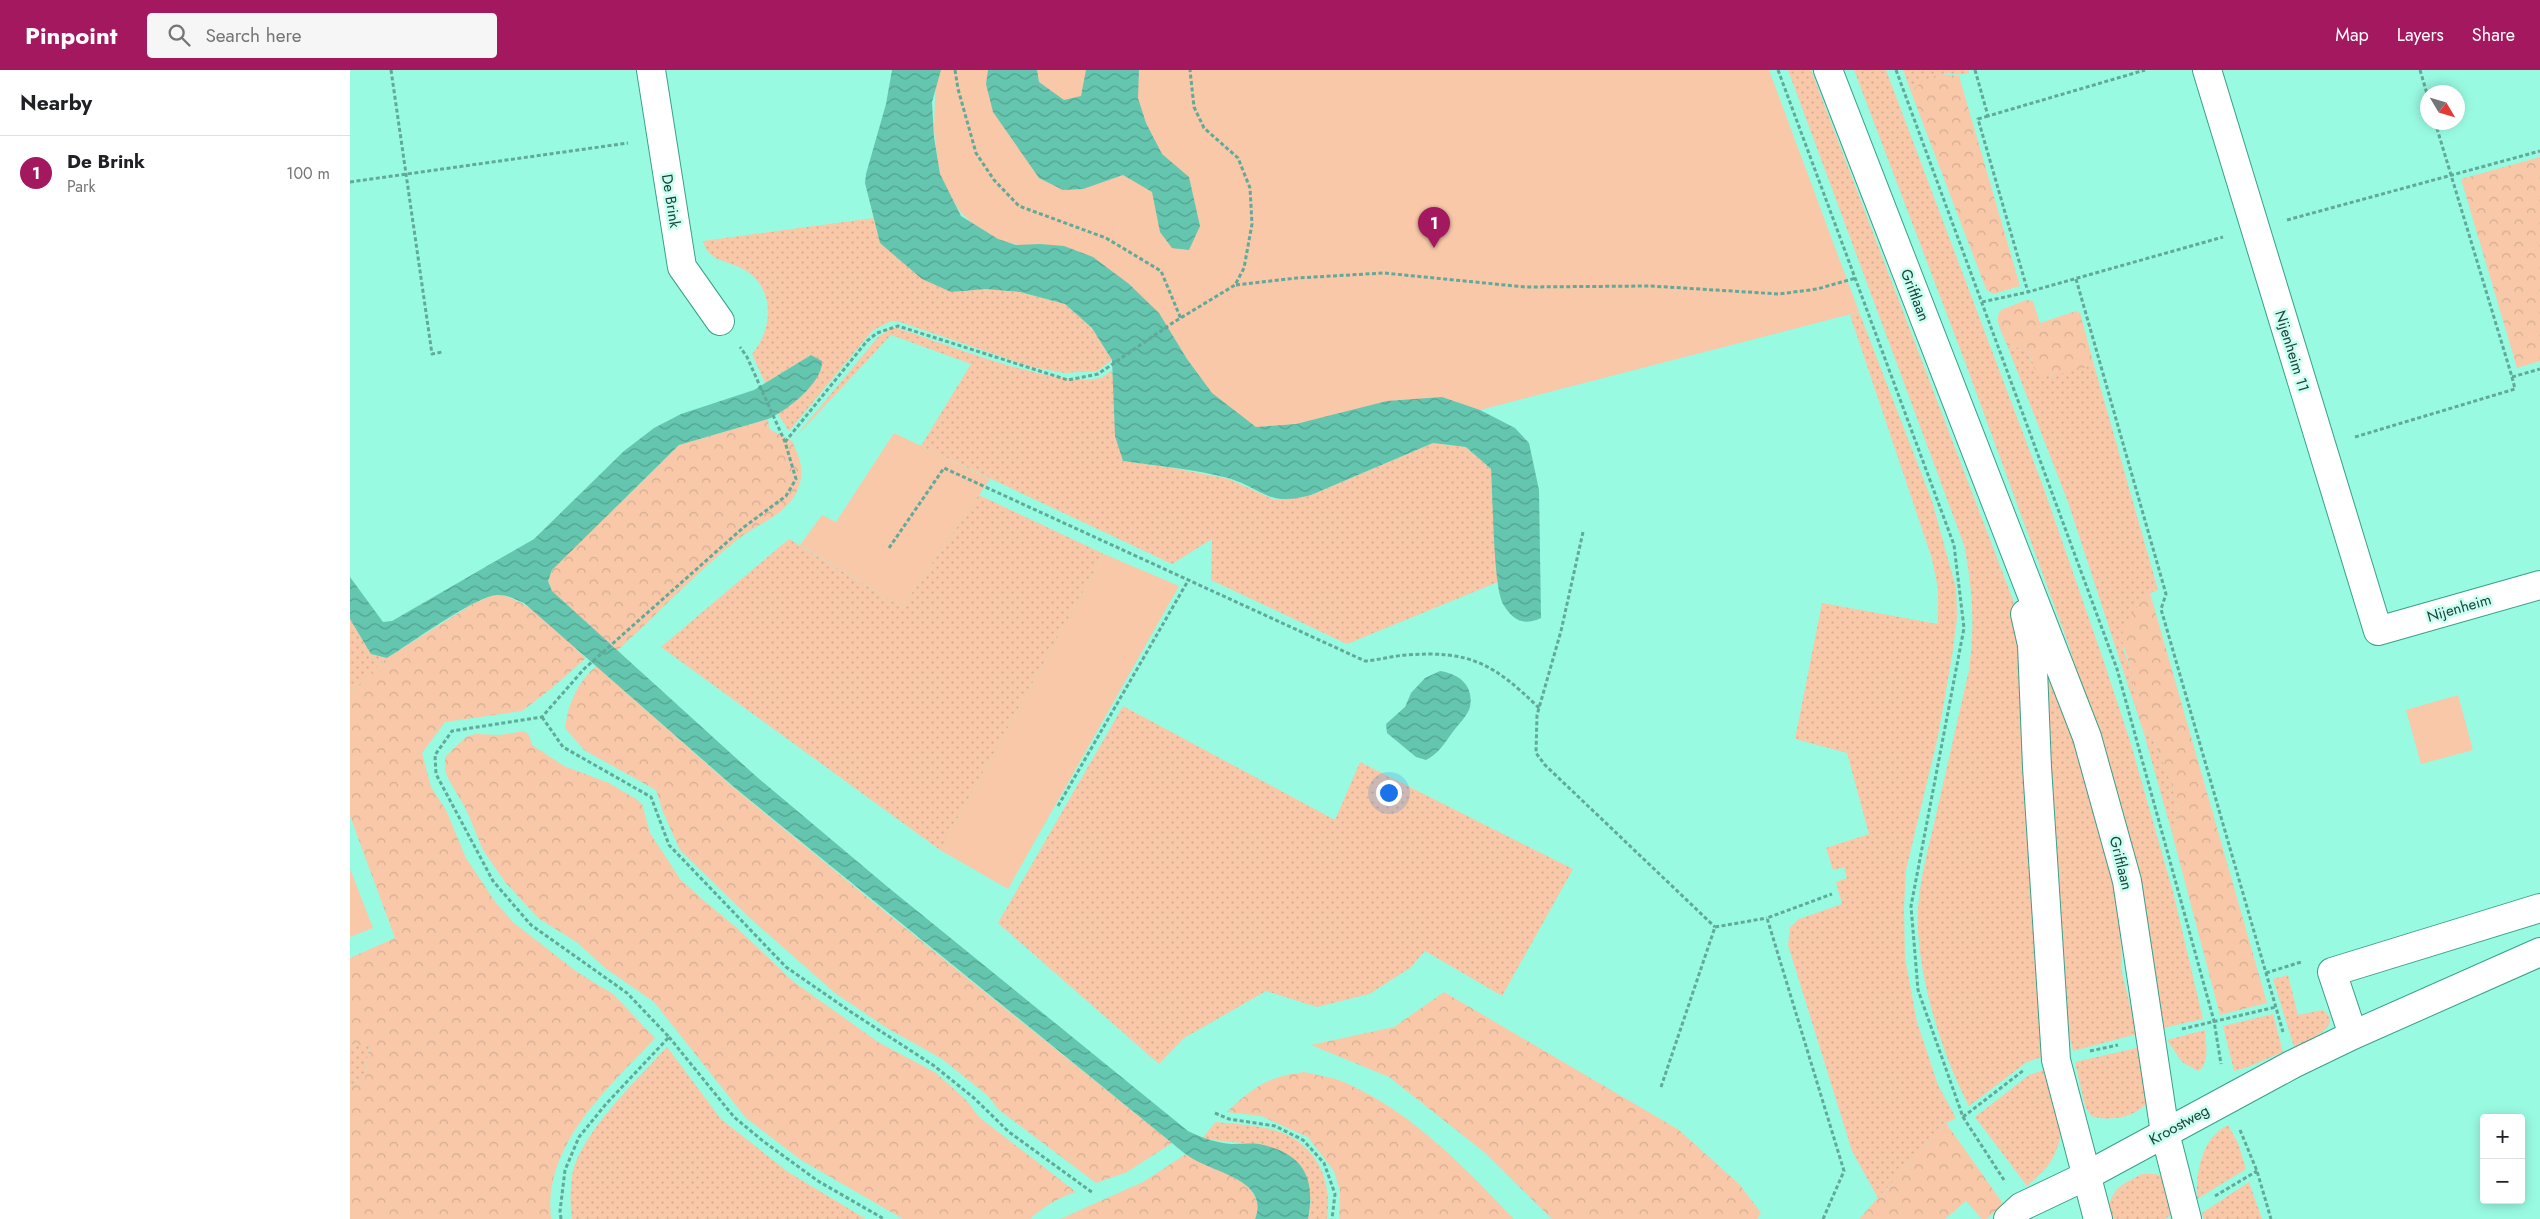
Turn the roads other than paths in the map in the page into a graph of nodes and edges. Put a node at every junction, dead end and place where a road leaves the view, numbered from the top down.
1 (651, 70) edge
2 (1828, 70) edge
3 (2207, 70) edge
4 (720, 321) dead end
5 (2003, 520) junction
6 (2540, 585) edge
7 (2378, 631) joint
8 (2540, 908) edge
9 (2540, 952) edge
10 (2352, 1034) junction
11 (2166, 1133) junction
12 (2086, 1176) junction
13 (2014, 1213) edge
14 (2098, 1219) edge
15 (2188, 1219) edge

1 - 4 street, De Brink
2 - 5 street, Griftlaan
3 - 7 street, Nijenheim 11
5 - 11 street, Griftlaan
5 - 12 street, Griftlaan
6 - 7 street, Nijenheim
8 - 10 street
9 - 10 street, Kroostweg
10 - 11 street, Kroostweg
11 - 12 street, Kroostweg
11 - 15 street, Griftlaan
12 - 13 street, Kroostweg
12 - 14 street, Griftlaan

